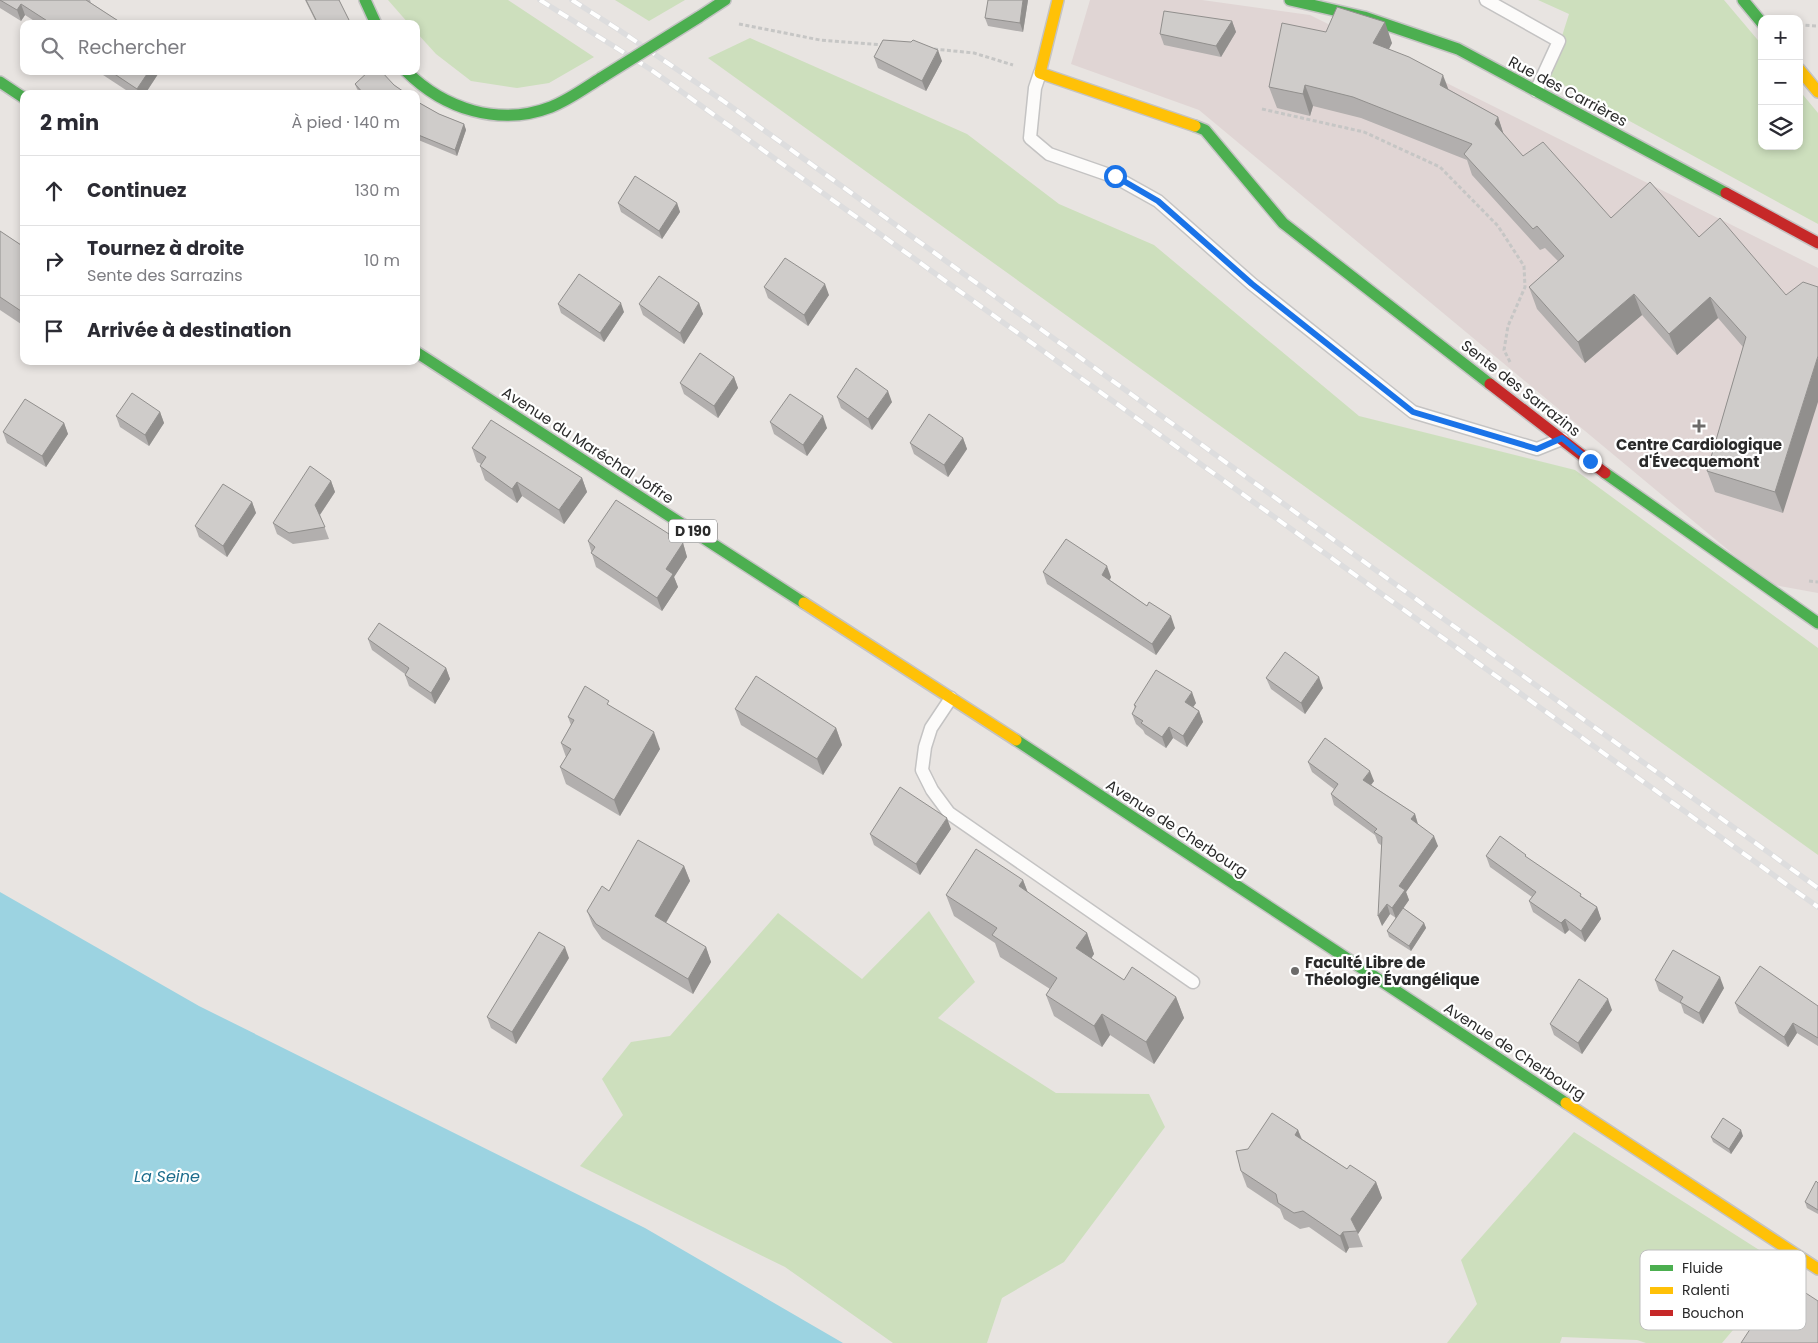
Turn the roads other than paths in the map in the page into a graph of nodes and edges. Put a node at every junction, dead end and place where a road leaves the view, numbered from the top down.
1 (365, 0) edge
2 (725, 0) edge
3 (1058, 0) edge
4 (1290, 0) edge
5 (1486, 0) edge
6 (1743, 0) edge
7 (1758, 18) edge
8 (374, 20) edge
9 (1040, 72) junction
10 (1803, 74) edge
11 (410, 75) edge
12 (0, 82) edge
13 (1536, 91) junction
14 (1818, 92) edge
15 (20, 95) edge
16 (1818, 243) edge
17 (420, 355) edge
18 (1562, 438) junction
19 (1818, 623) edge
20 (952, 698) junction
21 (970, 710) joint
22 (1192, 982) dead end
23 (1789, 1250) edge
24 (1806, 1261) edge
25 (1818, 1269) edge

1 - 8 street
2 - 11 street, bridge
3 - 9 street
4 - 13 street, Rue des Carrières
5 - 13 lane
6 - 7 street
9 - 18 street, Sente des Sarrazins
9 - 18 lane
10 - 14 street
12 - 15 street
13 - 16 street, Rue des Carrières
17 - 20 street, Avenue du Maréchal Joffre / D 190
18 - 19 street, Sente des Sarrazins
20 - 21 street, Avenue du Maréchal Joffre / D 190
20 - 22 lane
21 - 23 street, Avenue de Cherbourg / D 190
24 - 25 street, Avenue de Cherbourg / D 190

